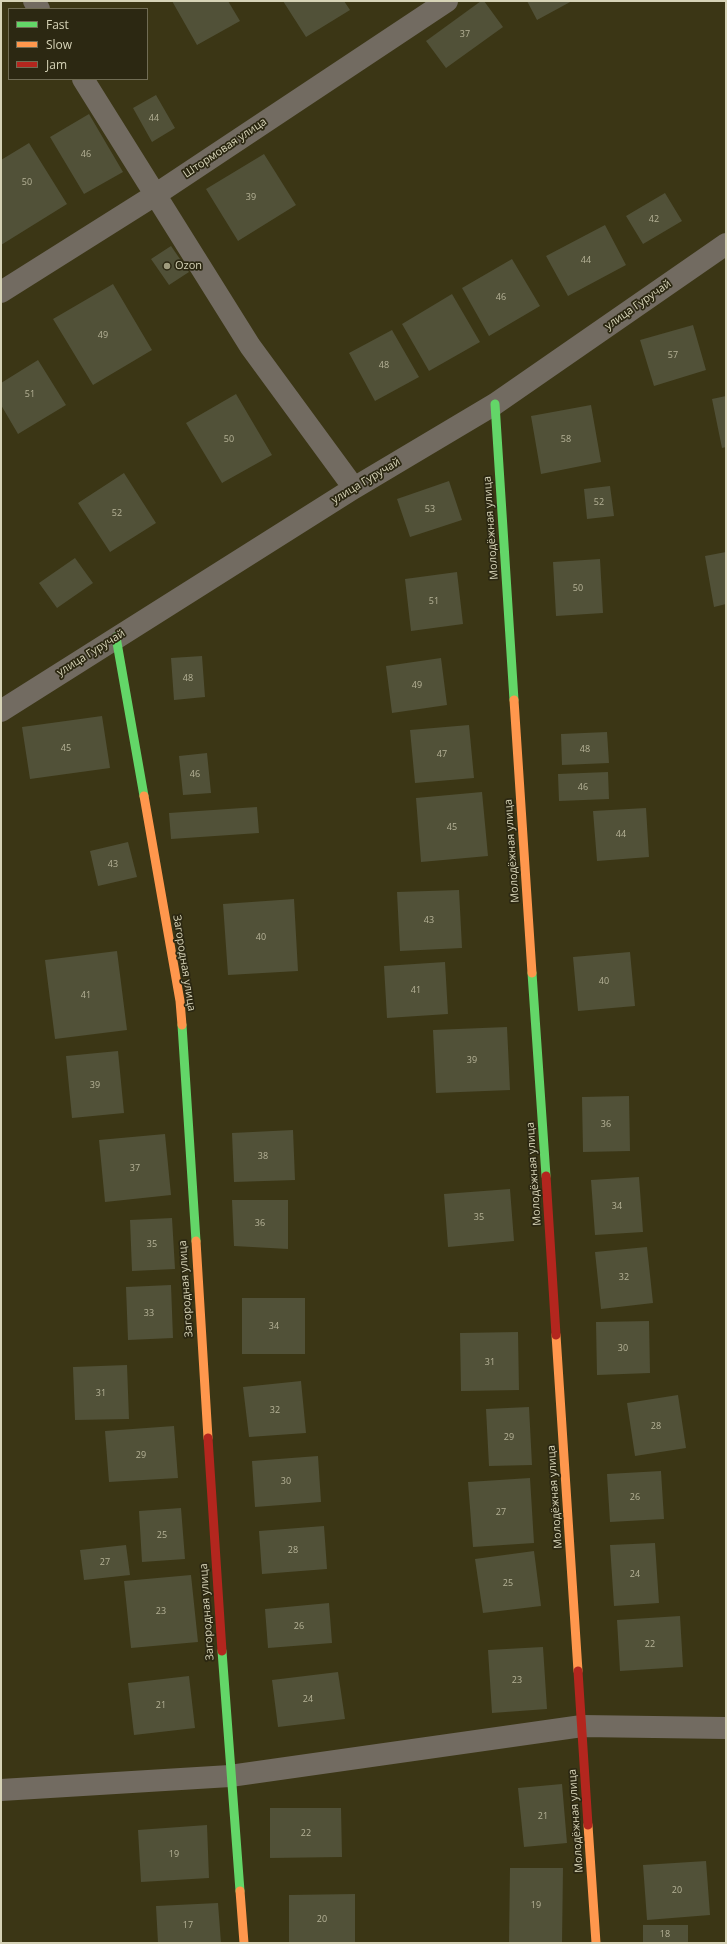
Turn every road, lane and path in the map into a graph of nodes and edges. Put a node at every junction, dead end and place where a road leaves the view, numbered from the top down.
1 (447, 1) edge
2 (84, 80) edge
3 (155, 195) junction
4 (726, 244) edge
5 (1, 292) edge
6 (495, 404) junction
7 (354, 488) junction
8 (116, 637) junction
9 (1, 711) edge
10 (582, 1726) junction
11 (726, 1728) edge
12 (230, 1776) junction
13 (1, 1790) edge
14 (244, 1943) edge
15 (596, 1943) edge

1 - 3 street, Штормовая улица
2 - 3 street
3 - 5 street, Штормовая улица
3 - 7 street
4 - 6 street, улица Гуручай
6 - 7 street, улица Гуручай
6 - 10 street, Молодёжная улица
7 - 8 street, улица Гуручай
8 - 9 street, улица Гуручай
8 - 12 street, Загородная улица
10 - 11 street
10 - 12 street
10 - 15 street, Молодёжная улица
12 - 13 street
12 - 14 street, Загородная улица

